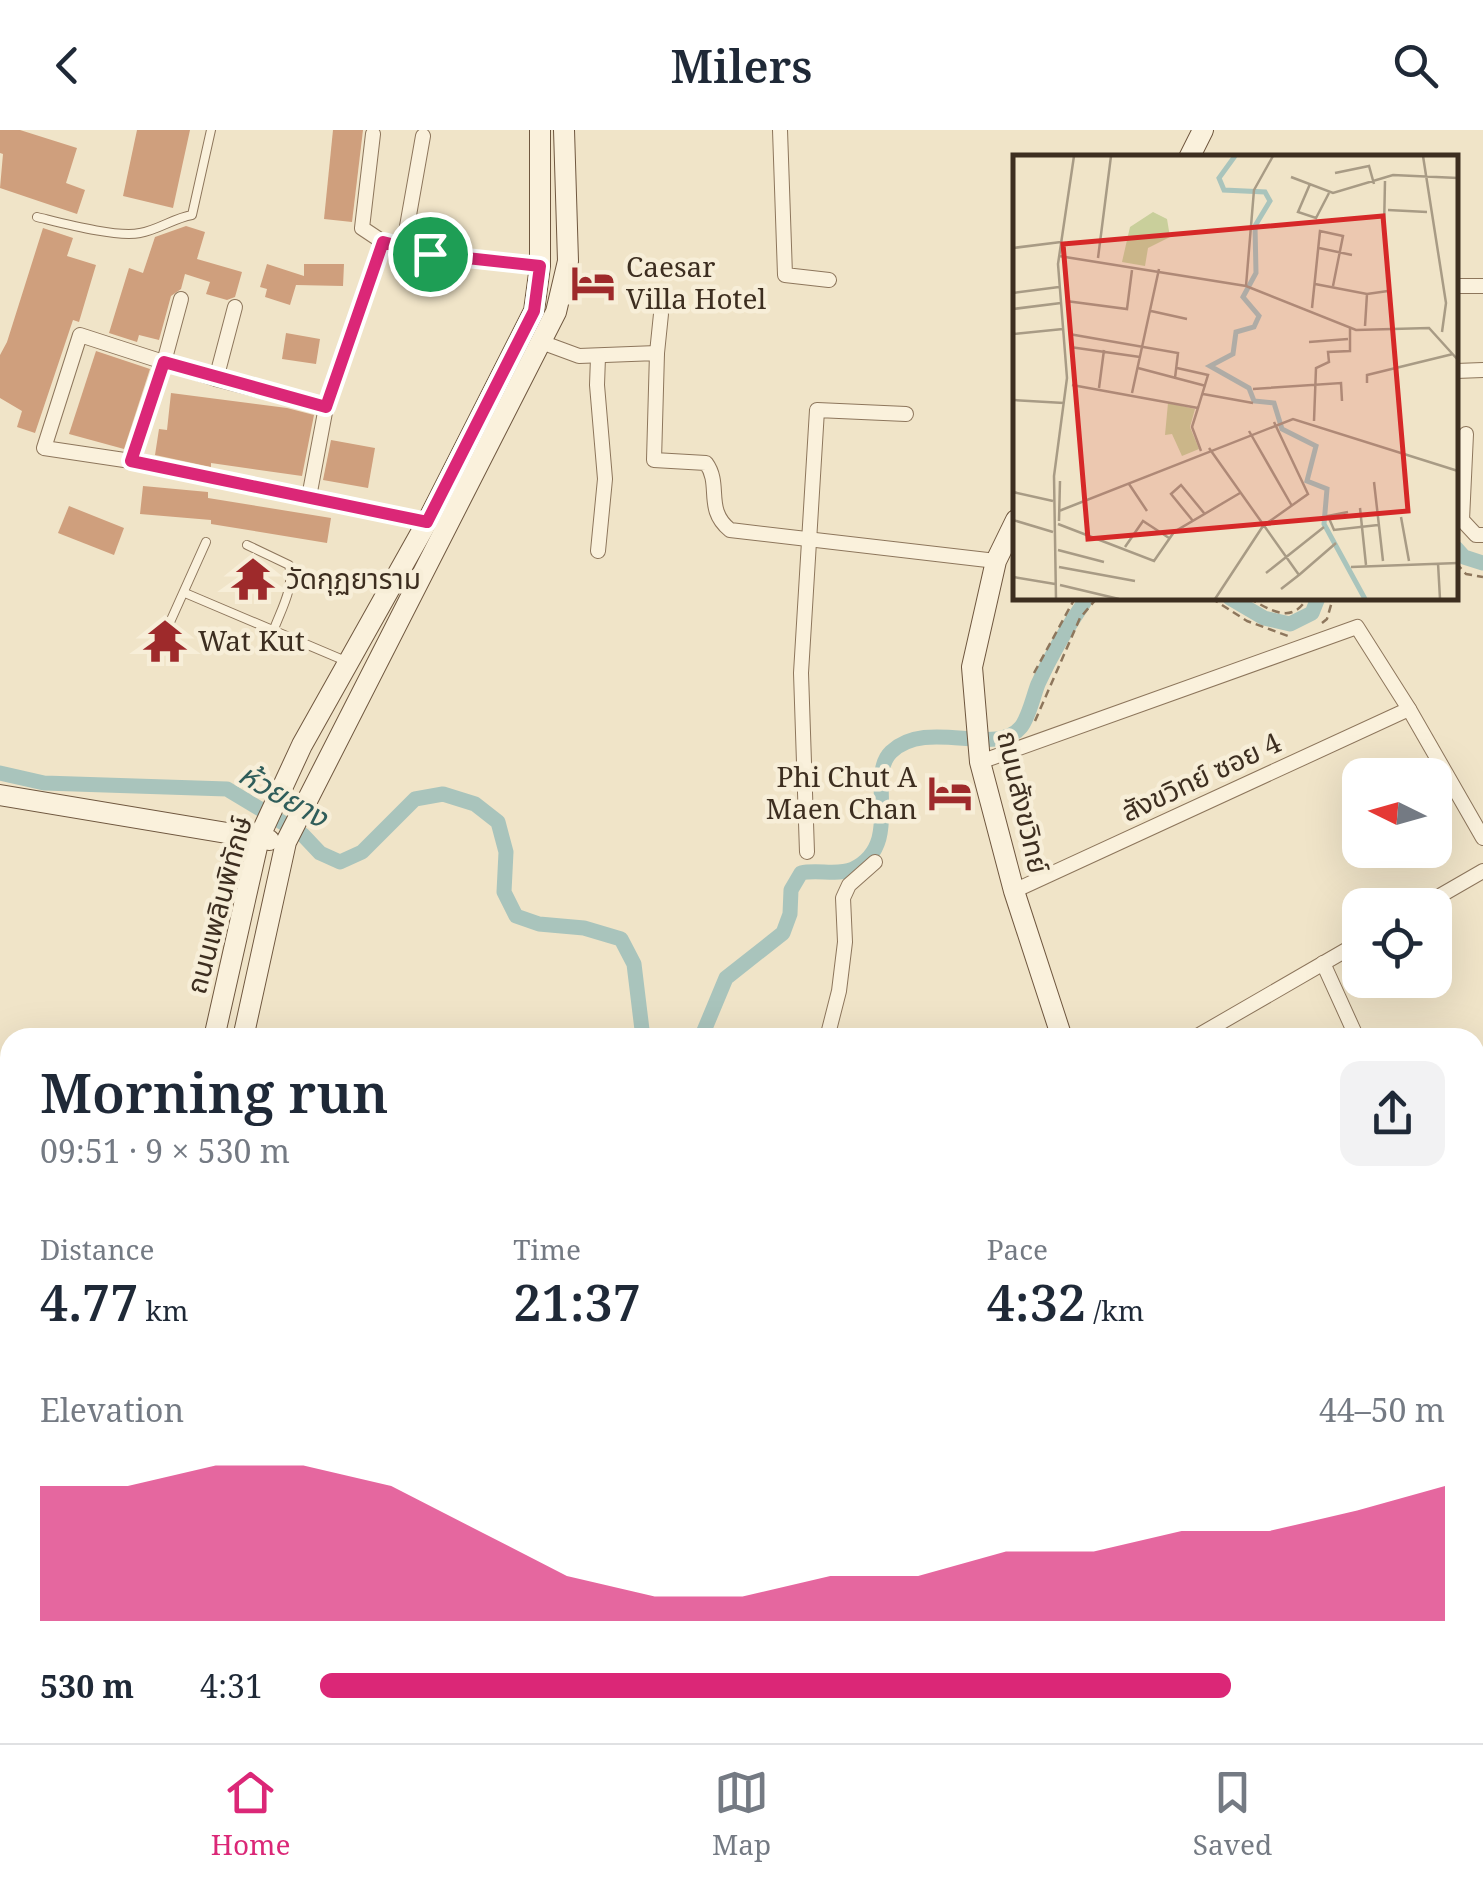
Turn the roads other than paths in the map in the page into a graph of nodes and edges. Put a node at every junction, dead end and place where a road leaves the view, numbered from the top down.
1 (212, 130) edge
2 (540, 130) edge
3 (564, 130) edge
4 (780, 130) edge
5 (1202, 130) edge
6 (373, 134) dead end
7 (423, 136) dead end
8 (1190, 155) edge
9 (37, 217) dead end
10 (383, 242) junction
11 (403, 248) junction
12 (540, 266) junction
13 (829, 280) dead end
14 (181, 299) dead end
15 (235, 307) dead end
16 (661, 314) dead end
17 (542, 342) junction
18 (657, 353) junction
19 (598, 356) junction
20 (164, 362) junction
21 (216, 379) junction
22 (326, 407) junction
23 (906, 414) dead end
24 (1466, 434) dead end
25 (131, 461) junction
26 (309, 496) junction
27 (427, 522) junction
28 (1013, 526) edge
29 (1483, 535) edge
30 (807, 539) junction
31 (206, 542) dead end
32 (248, 545) dead end
33 (598, 551) dead end
34 (996, 561) junction
35 (185, 593) junction
36 (274, 630) junction
37 (152, 660) dead end
38 (348, 662) junction
39 (1409, 709) junction
40 (980, 762) junction
41 (0, 795) edge
42 (260, 838) junction
43 (1483, 838) edge
44 (286, 842) junction
45 (807, 852) dead end
46 (875, 862) dead end
47 (1483, 871) edge
48 (1452, 889) edge
49 (1014, 891) junction
50 (1342, 952) edge
51 (1323, 963) junction
52 (216, 1028) edge
53 (245, 1028) edge
54 (830, 1028) edge
55 (1059, 1028) edge
56 (1211, 1028) edge
57 (1352, 1028) edge

1 - 9 lane
2 - 12 main road, ถนนเพลินพิทักษ์
3 - 17 main road, ถนนเพลินพิทักษ์
4 - 13 street
5 - 8 main road
6 - 10 street
7 - 11 street
10 - 11 street
10 - 22 street
11 - 12 street
12 - 27 main road, ถนนเพลินพิทักษ์
14 - 20 street
15 - 21 street
16 - 18 street
17 - 19 street
17 - 44 main road, ถนนเพลินพิทักษ์
18 - 19 street
18 - 30 street
19 - 33 street
20 - 21 street
20 - 25 street
20 - 25 street
21 - 22 street
22 - 26 street
23 - 30 street
24 - 29 street
25 - 26 street
26 - 27 street
27 - 38 main road, ถนนเพลินพิทักษ์
28 - 34 main road, ถนนสังขวิทย์
30 - 34 street
30 - 45 street
31 - 35 lane
32 - 36 lane
34 - 40 main road, ถนนสังขวิทย์
35 - 36 lane
35 - 37 lane
36 - 38 lane
38 - 42 main road, ถนนเพลินพิทักษ์
39 - 40 street
39 - 43 street
39 - 49 street, สังขวิทย์ ซอย 4
40 - 49 main road, ถนนสังขวิทย์
41 - 42 main road
42 - 44 main road
42 - 52 main road, ถนนเพลินพิทักษ์
44 - 53 main road, ถนนเพลินพิทักษ์
46 - 54 street
47 - 48 street
49 - 55 main road, ถนนสังขวิทย์
50 - 51 street
51 - 56 street
51 - 57 street

